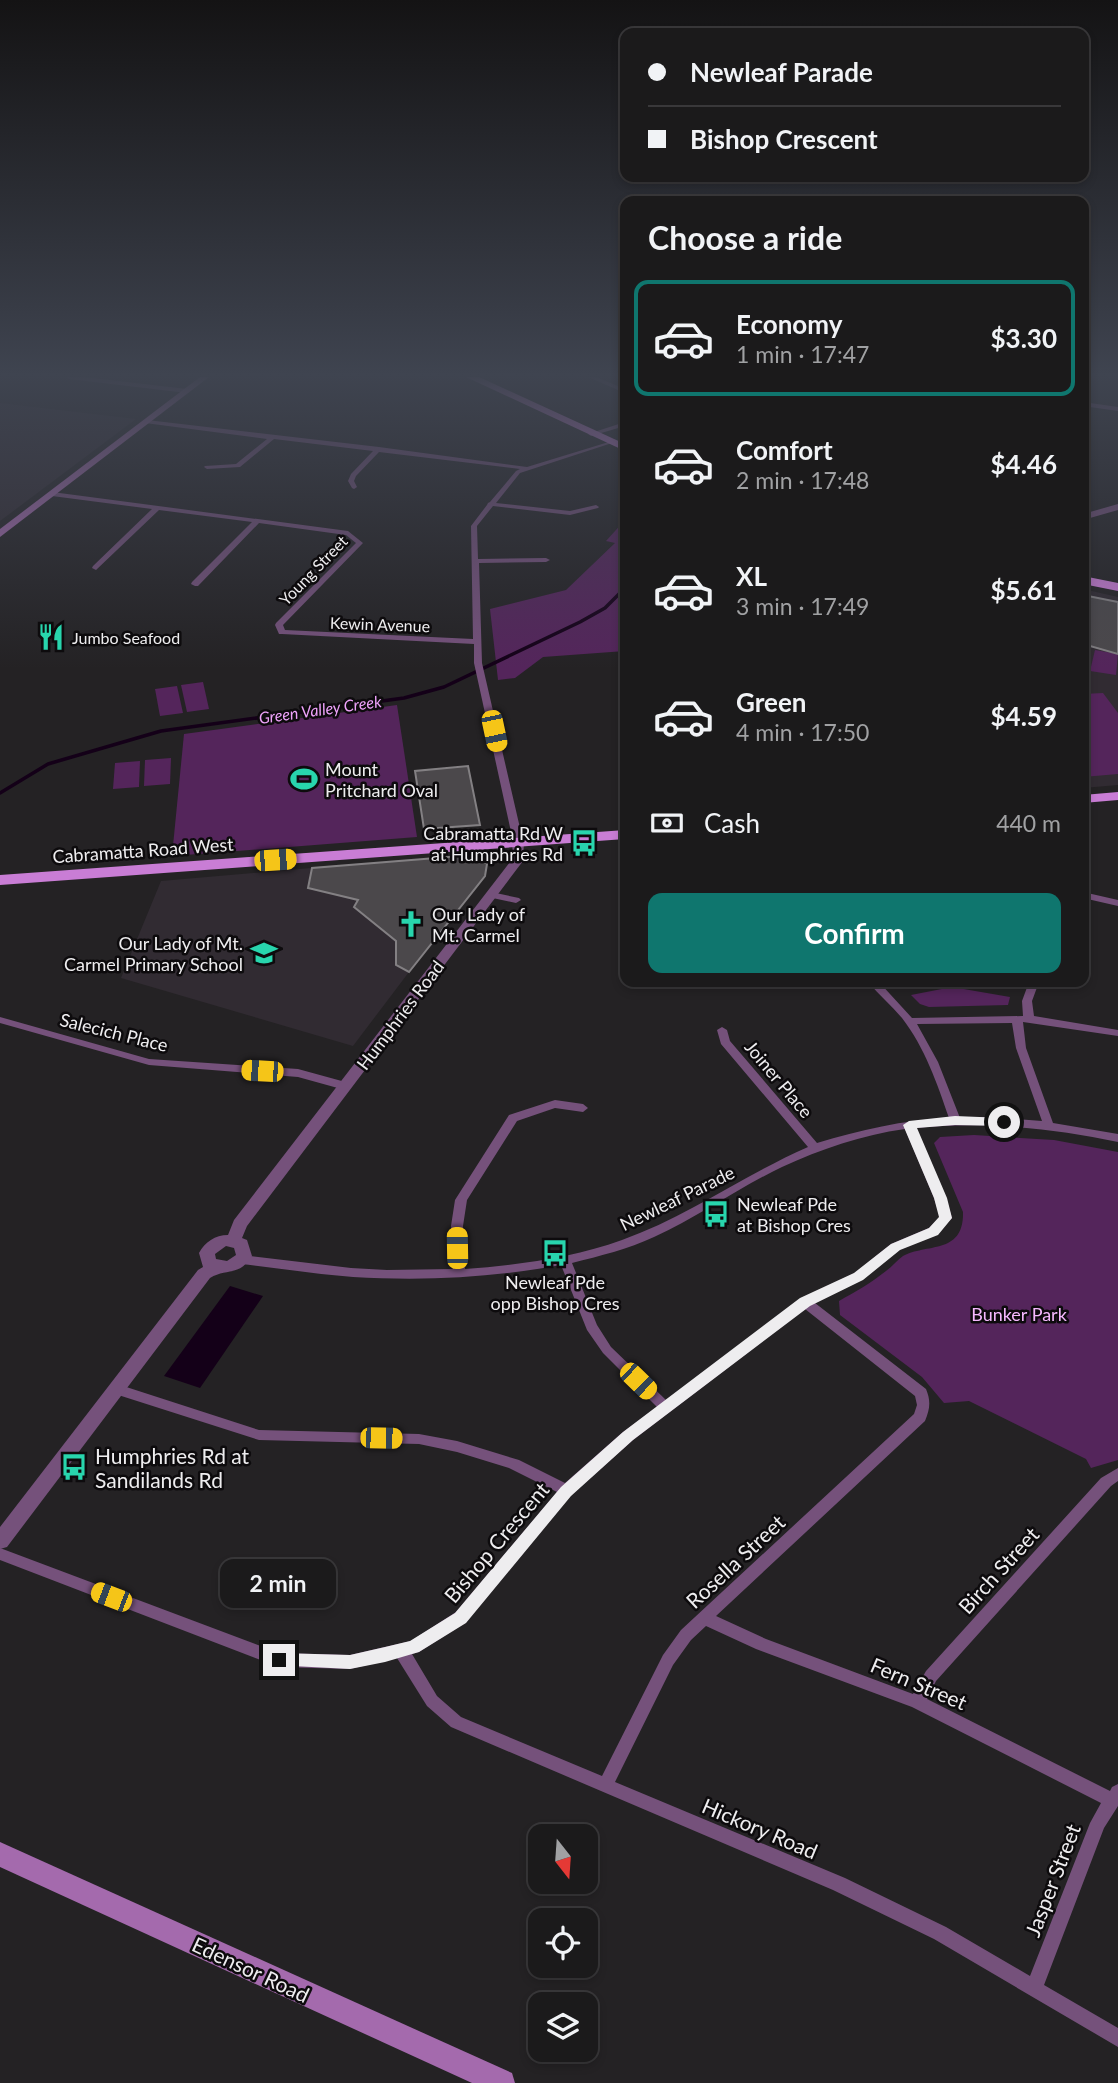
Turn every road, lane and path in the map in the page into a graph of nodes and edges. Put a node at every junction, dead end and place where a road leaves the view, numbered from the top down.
1 (78, 474) edge
2 (354, 474) edge
3 (516, 474) edge
4 (354, 487) dead end
5 (52, 494) junction
6 (490, 504) junction
7 (597, 507) dead end
8 (1118, 507) edge
9 (157, 508) junction
10 (1089, 515) edge
11 (258, 520) junction
12 (0, 534) edge
13 (546, 560) dead end
14 (475, 561) junction
15 (96, 568) dead end
16 (1089, 573) edge
17 (1118, 579) edge
18 (1089, 581) edge
19 (195, 584) dead end
20 (1118, 587) edge
21 (282, 632) joint
22 (478, 642) junction
23 (1118, 796) edge
24 (1089, 798) edge
25 (620, 834) edge
26 (517, 841) junction
27 (0, 880) edge
28 (491, 895) junction
29 (1089, 896) edge
30 (516, 900) dead end
31 (1118, 903) edge
32 (878, 987) edge
33 (1032, 987) edge
34 (1023, 1018) junction
35 (0, 1020) edge
36 (912, 1021) junction
37 (722, 1030) dead end
38 (1118, 1032) edge
39 (345, 1086) junction
40 (583, 1108) dead end
41 (955, 1121) junction
42 (909, 1125) junction
43 (1049, 1126) junction
44 (1118, 1138) edge
45 (815, 1148) junction
46 (233, 1241) junction
47 (241, 1260) junction
48 (565, 1261) junction
49 (216, 1266) junction
50 (459, 1273) junction
51 (805, 1302) junction
52 (117, 1389) junction
53 (665, 1407) junction
54 (1118, 1474) edge
55 (566, 1492) junction
56 (0, 1541) edge
57 (0, 1554) edge
58 (705, 1618) junction
59 (401, 1650) junction
60 (917, 1702) junction
61 (605, 1786) junction
62 (1114, 1796) edge
63 (0, 1854) edge
64 (1034, 1987) junction
65 (1118, 2038) edge
66 (502, 2083) edge

1 - 5 main road
2 - 4 street
3 - 6 street, Humphries Road
5 - 9 street, Young Street
5 - 12 main road
6 - 7 street
6 - 14 street, Humphries Road
8 - 10 street
9 - 11 street, Young Street
9 - 15 street
11 - 19 street
11 - 21 street, Young Street
13 - 14 street
14 - 22 street, Humphries Road
16 - 17 main road
18 - 20 main road
21 - 22 street, Kewin Avenue
22 - 26 street, Humphries Road
23 - 24 main road
25 - 26 main road, Cabramatta Road West
26 - 27 main road, Cabramatta Road West
26 - 28 street, Humphries Road
28 - 30 street
28 - 39 street, Humphries Road
29 - 31 street
32 - 36 street
33 - 34 street
34 - 36 street
34 - 38 street
34 - 43 street
35 - 39 street, Salecich Place
36 - 41 street
37 - 45 street, Joiner Place
39 - 46 street, Humphries Road
40 - 50 street
41 - 42 street, Newleaf Parade
41 - 43 street, Newleaf Parade
42 - 45 street, Newleaf Parade
42 - 51 street, Bishop Crescent
43 - 44 street, Newleaf Parade
45 - 48 street, Newleaf Parade
46 - 47 street
46 - 49 street
47 - 49 street
47 - 50 street, Newleaf Parade
48 - 50 street, Newleaf Parade
48 - 53 street
49 - 52 street
51 - 53 street, Bishop Crescent
51 - 58 street, Rosella Street
52 - 55 street
52 - 56 street
53 - 55 street, Bishop Crescent
54 - 60 street, Birch Street
55 - 59 street, Bishop Crescent
57 - 59 street, Bishop Crescent
58 - 60 street, Fern Street
58 - 61 street, Rosella Street
59 - 61 street, Hickory Road
60 - 62 street, Fern Street
61 - 64 street, Hickory Road
62 - 64 street, Jasper Street
63 - 66 main road, Edensor Road
64 - 65 street, Hickory Road

